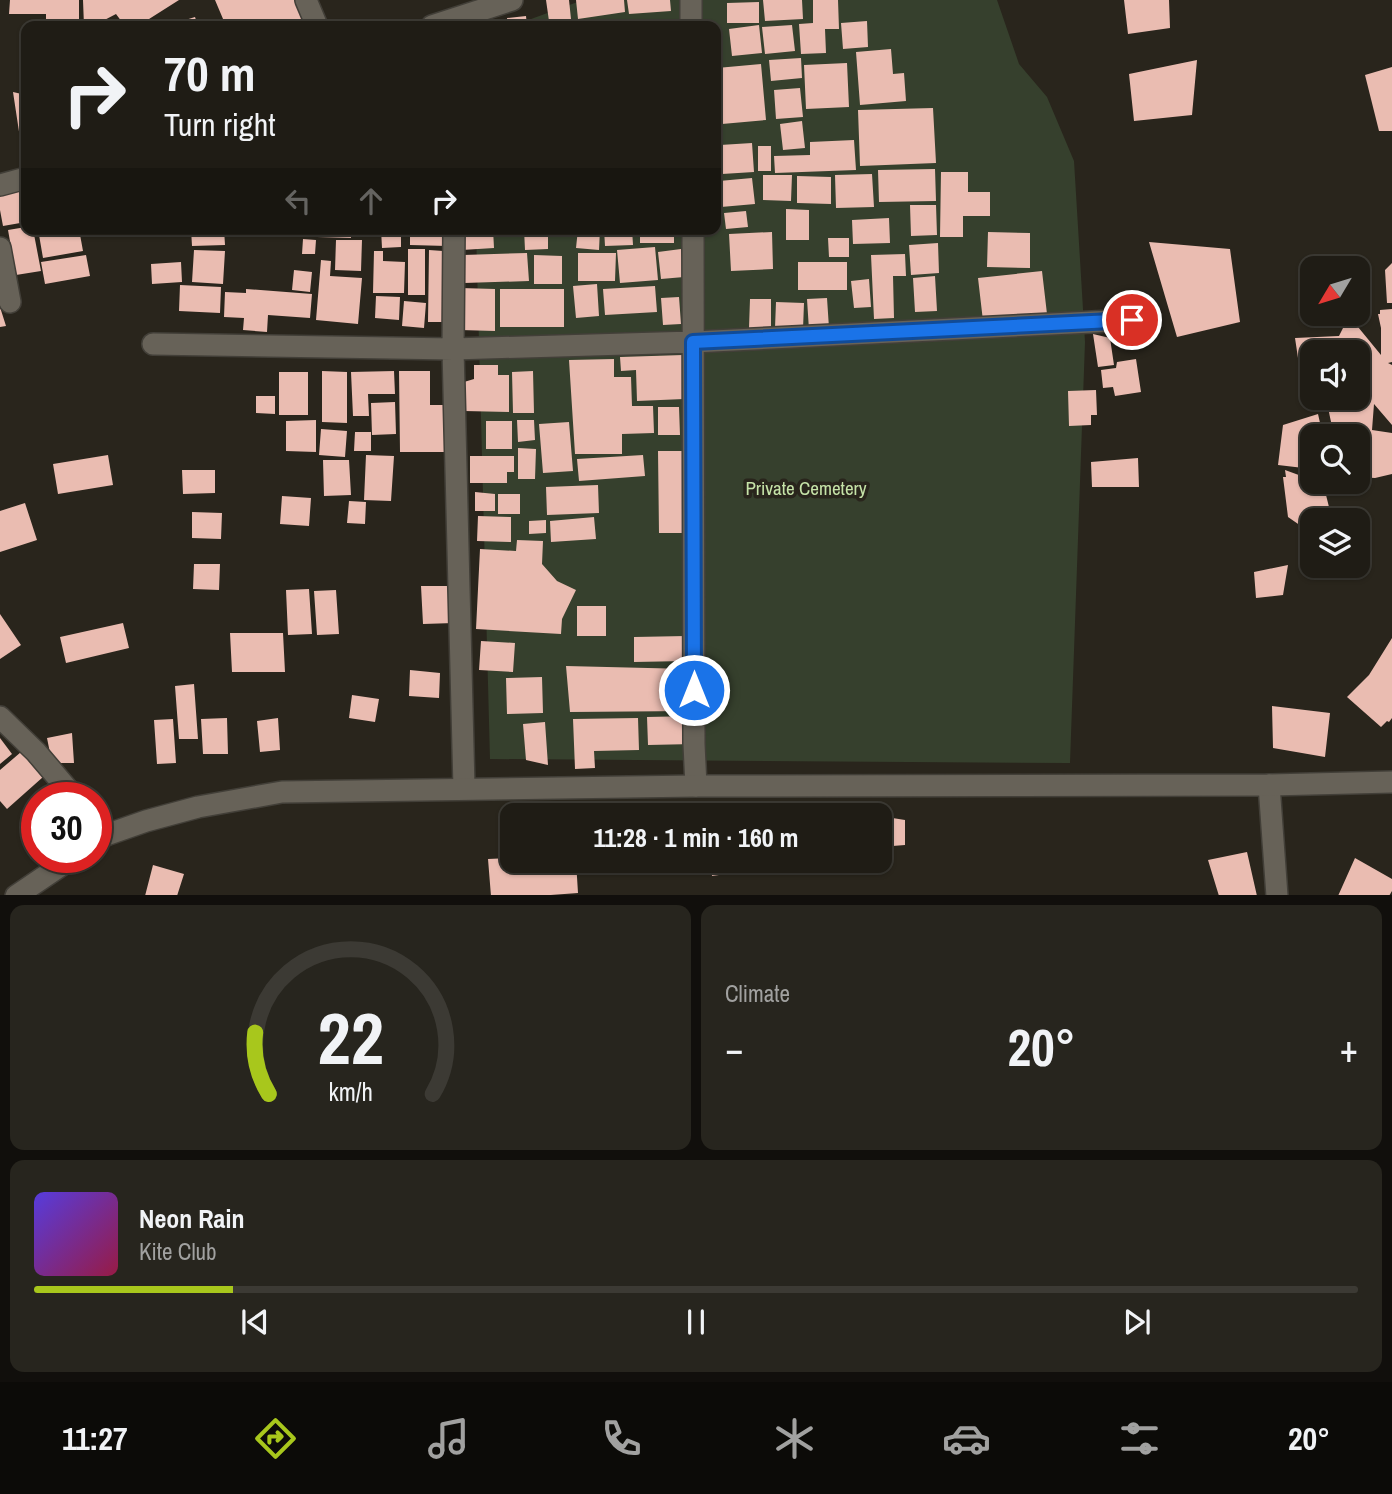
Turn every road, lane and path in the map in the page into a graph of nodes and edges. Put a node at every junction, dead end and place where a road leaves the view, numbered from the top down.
1 (306, 0) edge
2 (512, 0) edge
3 (691, 0) edge
4 (315, 21) edge
5 (447, 21) edge
6 (691, 21) edge
7 (21, 179) edge
8 (0, 185) edge
9 (454, 235) edge
10 (692, 235) edge
11 (0, 248) edge
12 (10, 302) dead end
13 (1132, 320) dead end
14 (693, 342) junction
15 (153, 344) dead end
16 (453, 349) junction
17 (0, 717) edge
18 (61, 782) edge
19 (1392, 782) edge
20 (1269, 785) junction
21 (696, 786) junction
22 (464, 788) junction
23 (112, 830) edge
24 (49, 873) edge
25 (16, 895) edge
26 (1277, 895) edge

1 - 4 street
2 - 5 street
3 - 6 street
7 - 8 street
9 - 16 street
10 - 14 street
11 - 12 street
13 - 14 street
14 - 16 street
14 - 21 street
15 - 16 street
16 - 22 street
17 - 18 street
19 - 20 street
20 - 21 street
20 - 26 street
21 - 22 street
22 - 23 street
24 - 25 street

